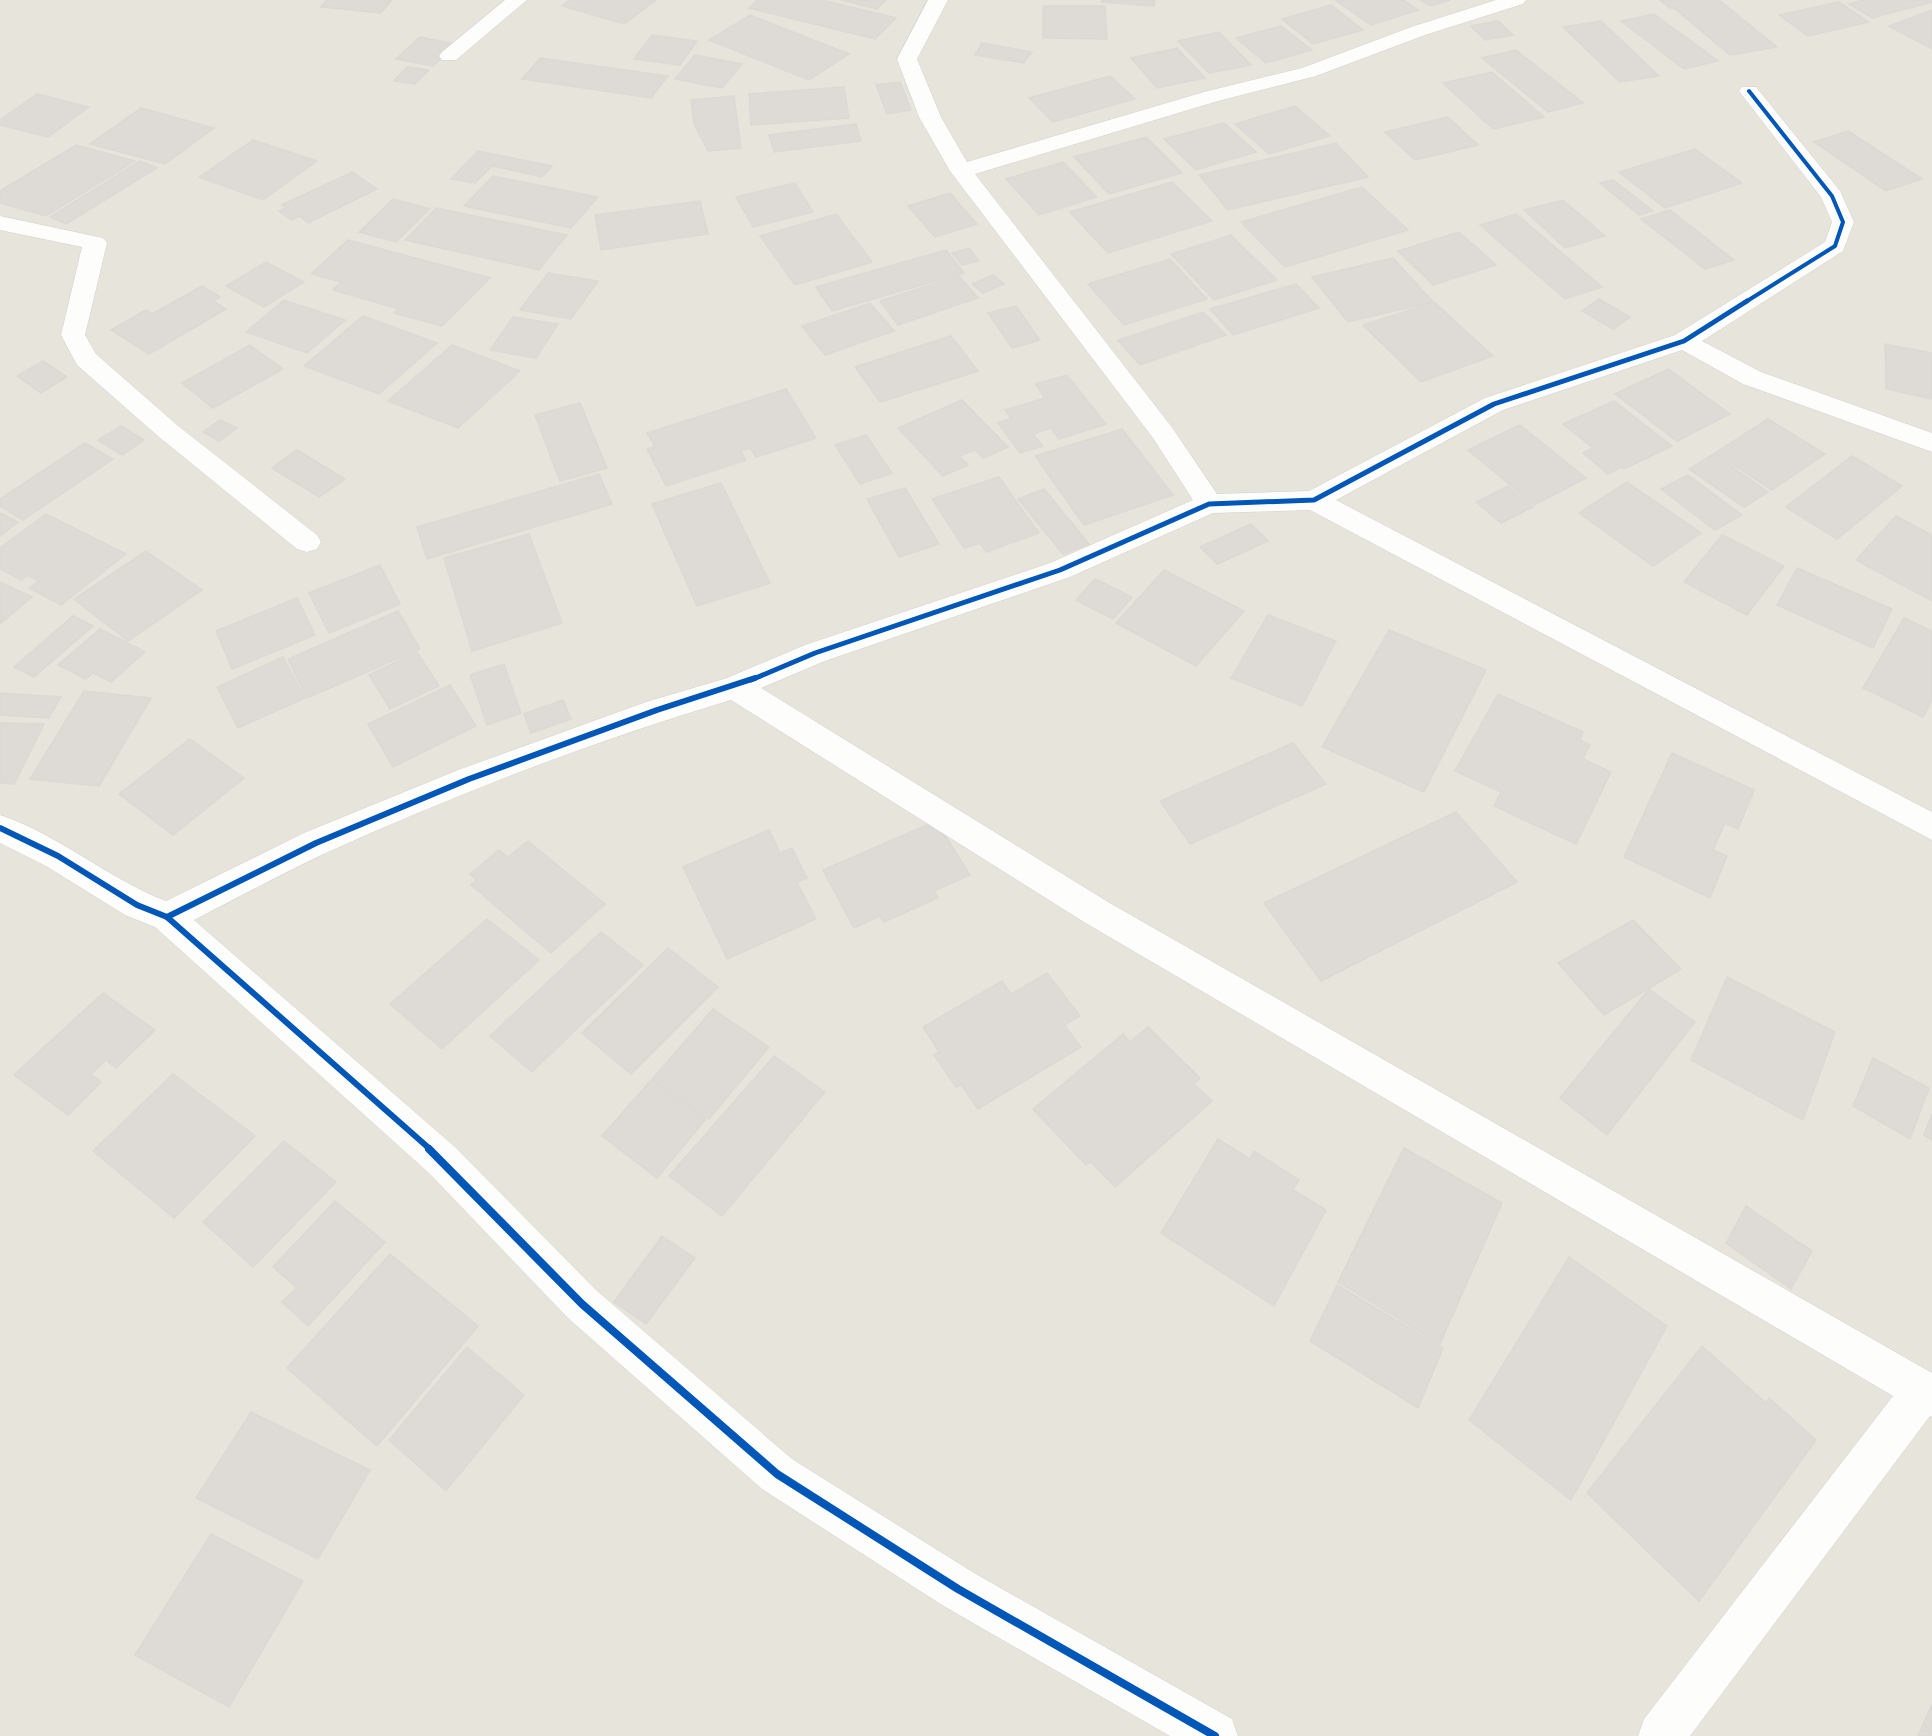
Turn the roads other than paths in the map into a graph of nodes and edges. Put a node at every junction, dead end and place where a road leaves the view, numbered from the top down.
1 (517, 0) edge
2 (938, 0) edge
3 (1516, 0) edge
4 (449, 56) dead end
5 (1749, 91) dead end
6 (961, 171) junction
7 (0, 223) edge
8 (1684, 341) junction
9 (1932, 443) edge
10 (1314, 500) junction
11 (1209, 504) junction
12 (308, 542) dead end
13 (735, 687) junction
14 (1932, 827) edge
15 (0, 828) edge
16 (167, 917) junction
17 (1927, 1394) edge
18 (1215, 1736) edge
19 (1661, 1736) edge

1 - 4 street
2 - 6 street
3 - 6 street
5 - 8 street
6 - 11 street
7 - 12 street
8 - 9 street
8 - 10 street
10 - 11 street
10 - 14 street
11 - 13 street
13 - 16 street
13 - 17 street
15 - 16 street
16 - 18 street
17 - 19 street

